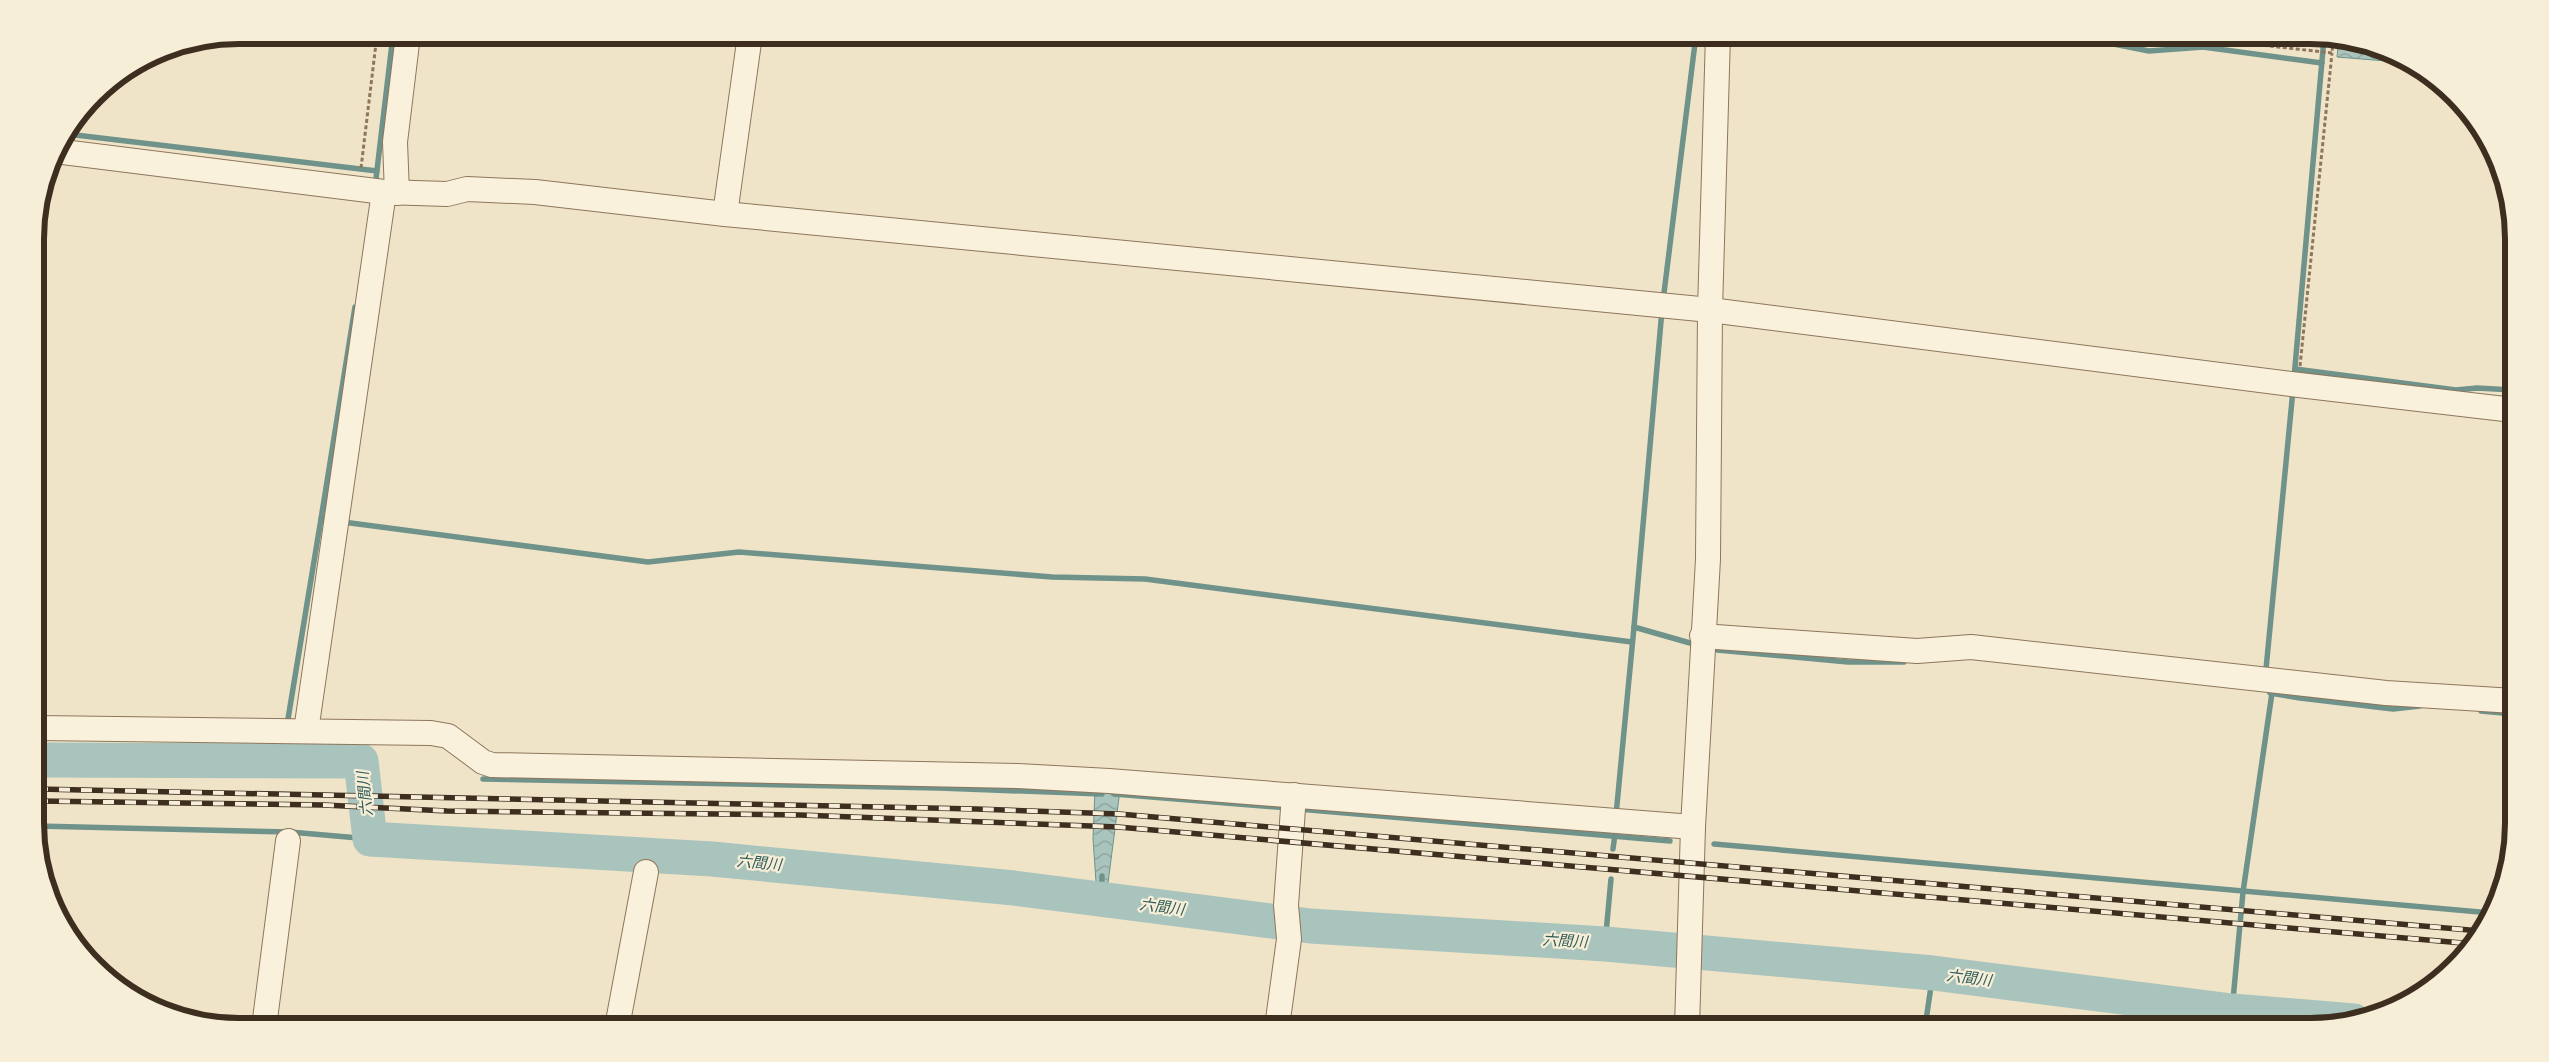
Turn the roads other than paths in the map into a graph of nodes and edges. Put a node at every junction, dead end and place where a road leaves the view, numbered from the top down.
1 (407, 44) edge
2 (749, 44) edge
3 (1718, 44) edge
4 (64, 152) edge
5 (381, 191) junction
6 (725, 214) junction
7 (1710, 310) junction
8 (2505, 409) edge
9 (1702, 636) junction
10 (2505, 700) edge
11 (44, 728) edge
12 (295, 732) junction
13 (1293, 805) junction
14 (1693, 827) junction
15 (288, 840) dead end
16 (646, 872) dead end
17 (265, 1018) edge
18 (620, 1018) edge
19 (1279, 1018) edge
20 (1687, 1018) edge

1 - 5 street
2 - 6 street
3 - 7 street
4 - 5 street
5 - 6 street
5 - 12 street
6 - 7 street
7 - 8 street
7 - 9 street
9 - 10 street
9 - 14 street
11 - 12 street
12 - 13 street
13 - 14 street
13 - 19 street
14 - 20 street
15 - 17 street
16 - 18 street

